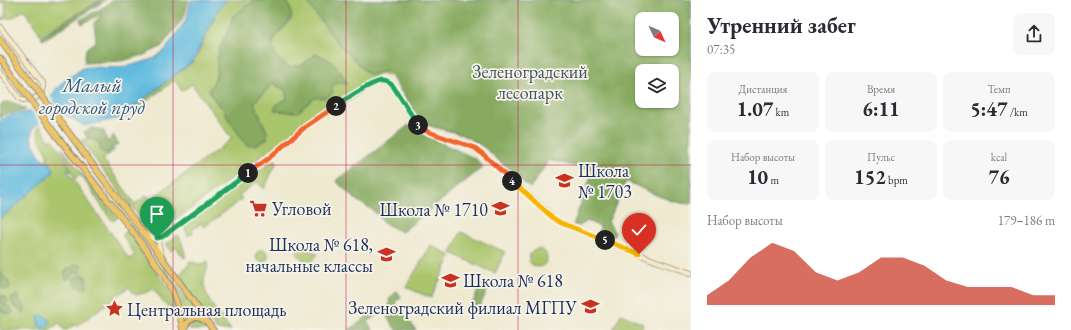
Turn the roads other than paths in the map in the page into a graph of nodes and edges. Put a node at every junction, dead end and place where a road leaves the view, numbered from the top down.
1 (0, 28) edge
2 (0, 40) edge
3 (0, 58) edge
4 (0, 72) edge
5 (140, 229) junction
6 (162, 237) junction
7 (163, 259) junction
8 (691, 273) edge
9 (209, 324) junction
10 (184, 330) edge
11 (213, 330) edge

1 - 4 street
2 - 5 main road, bridge
3 - 10 main road, bridge
5 - 6 street
5 - 7 main road
6 - 7 street
6 - 8 street
7 - 9 main road
9 - 10 main road
9 - 11 main road

